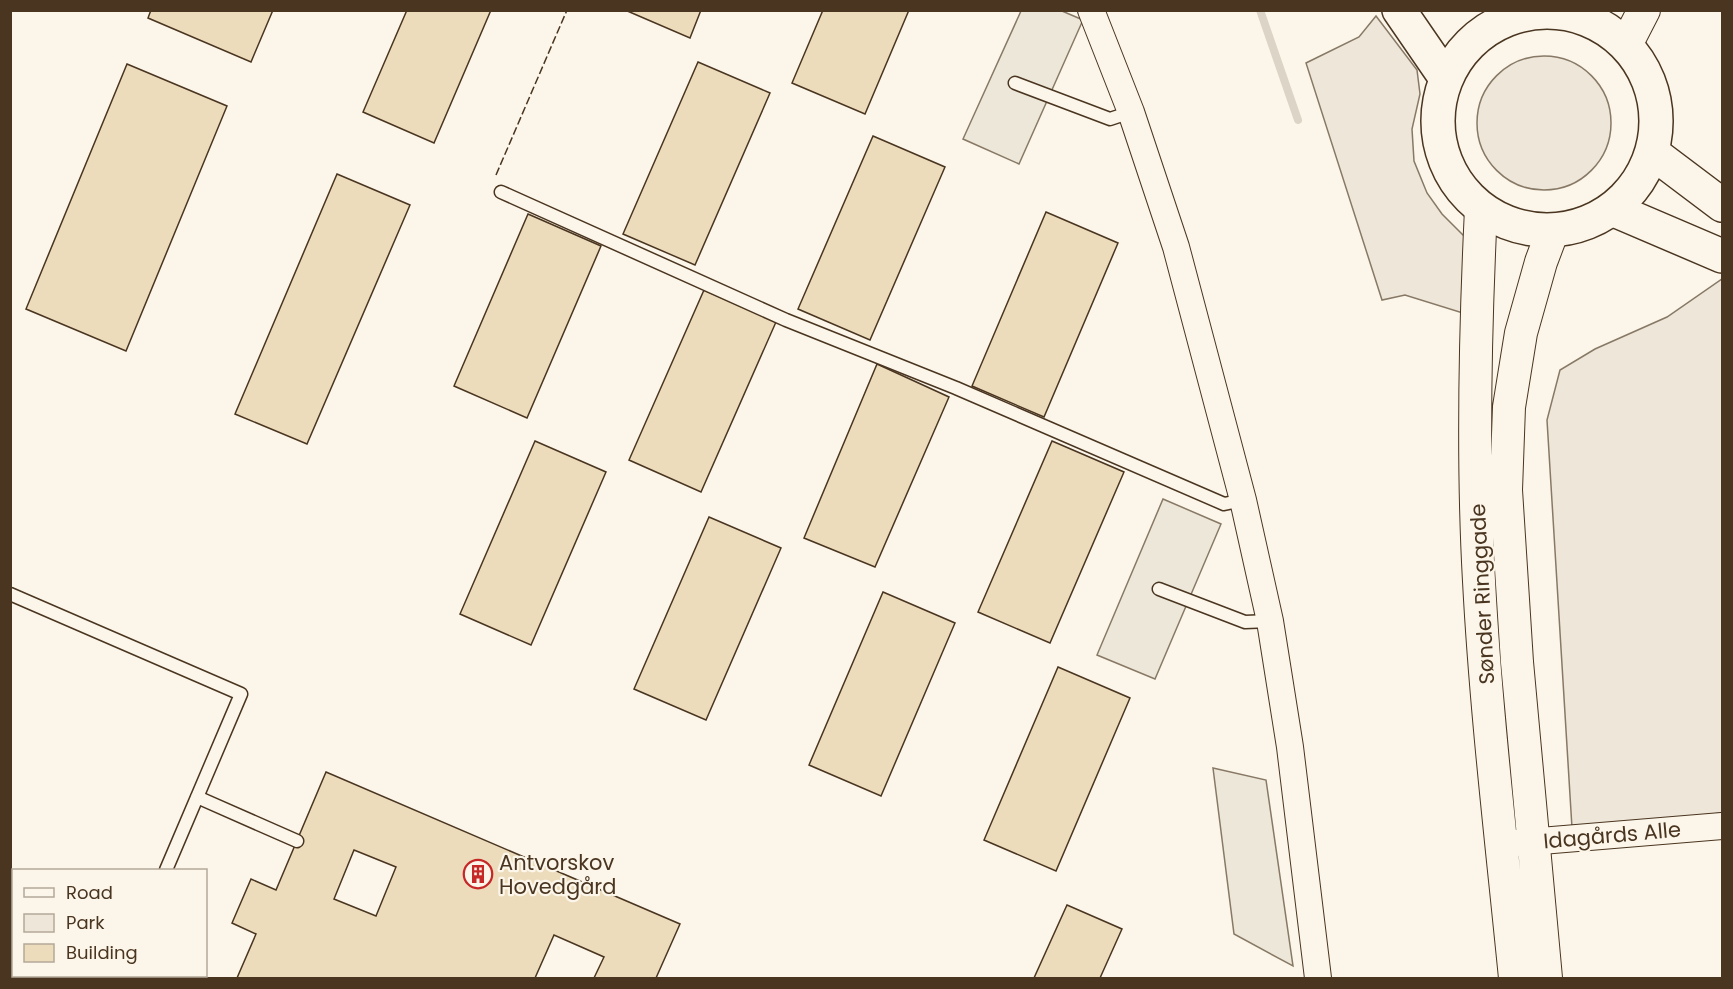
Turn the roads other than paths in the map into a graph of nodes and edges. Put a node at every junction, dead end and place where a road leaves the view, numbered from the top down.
1 (1091, 10) edge
2 (1399, 10) edge
3 (1644, 10) edge
4 (1584, 14) edge
5 (1489, 17) edge
6 (1626, 45) junction
7 (1445, 77) junction
8 (1015, 83) dead end
9 (1131, 112) junction
10 (1653, 153) junction
11 (501, 192) dead end
12 (1722, 205) edge
13 (1481, 209) junction
14 (1612, 209) junction
15 (1553, 230) junction
16 (1722, 256) edge
17 (1243, 500) junction
18 (1159, 589) dead end
19 (10, 594) edge
20 (1270, 621) junction
21 (197, 797) junction
22 (1722, 826) edge
23 (297, 841) dead end
24 (1534, 841) junction
25 (1502, 844) junction
26 (166, 869) edge
27 (1318, 978) edge
28 (1515, 978) edge
29 (1546, 978) edge

1 - 9 street
2 - 7 main road
3 - 6 street
4 - 5 main road
4 - 6 main road
5 - 7 main road
6 - 10 main road
7 - 13 main road
8 - 9 lane
9 - 17 street
10 - 12 main road
10 - 14 main road
11 - 17 lane
13 - 15 main road
13 - 25 street, Sønder Ringgade
14 - 15 main road
14 - 16 main road
15 - 24 street, Sønder Ringgade
17 - 20 street
18 - 20 lane
19 - 21 lane
20 - 27 street
21 - 23 lane
21 - 26 lane
22 - 24 street, Idagårds Alle
24 - 25 street, Idagårds Alle
24 - 29 street, Sønder Ringgade
25 - 28 street, Sønder Ringgade

